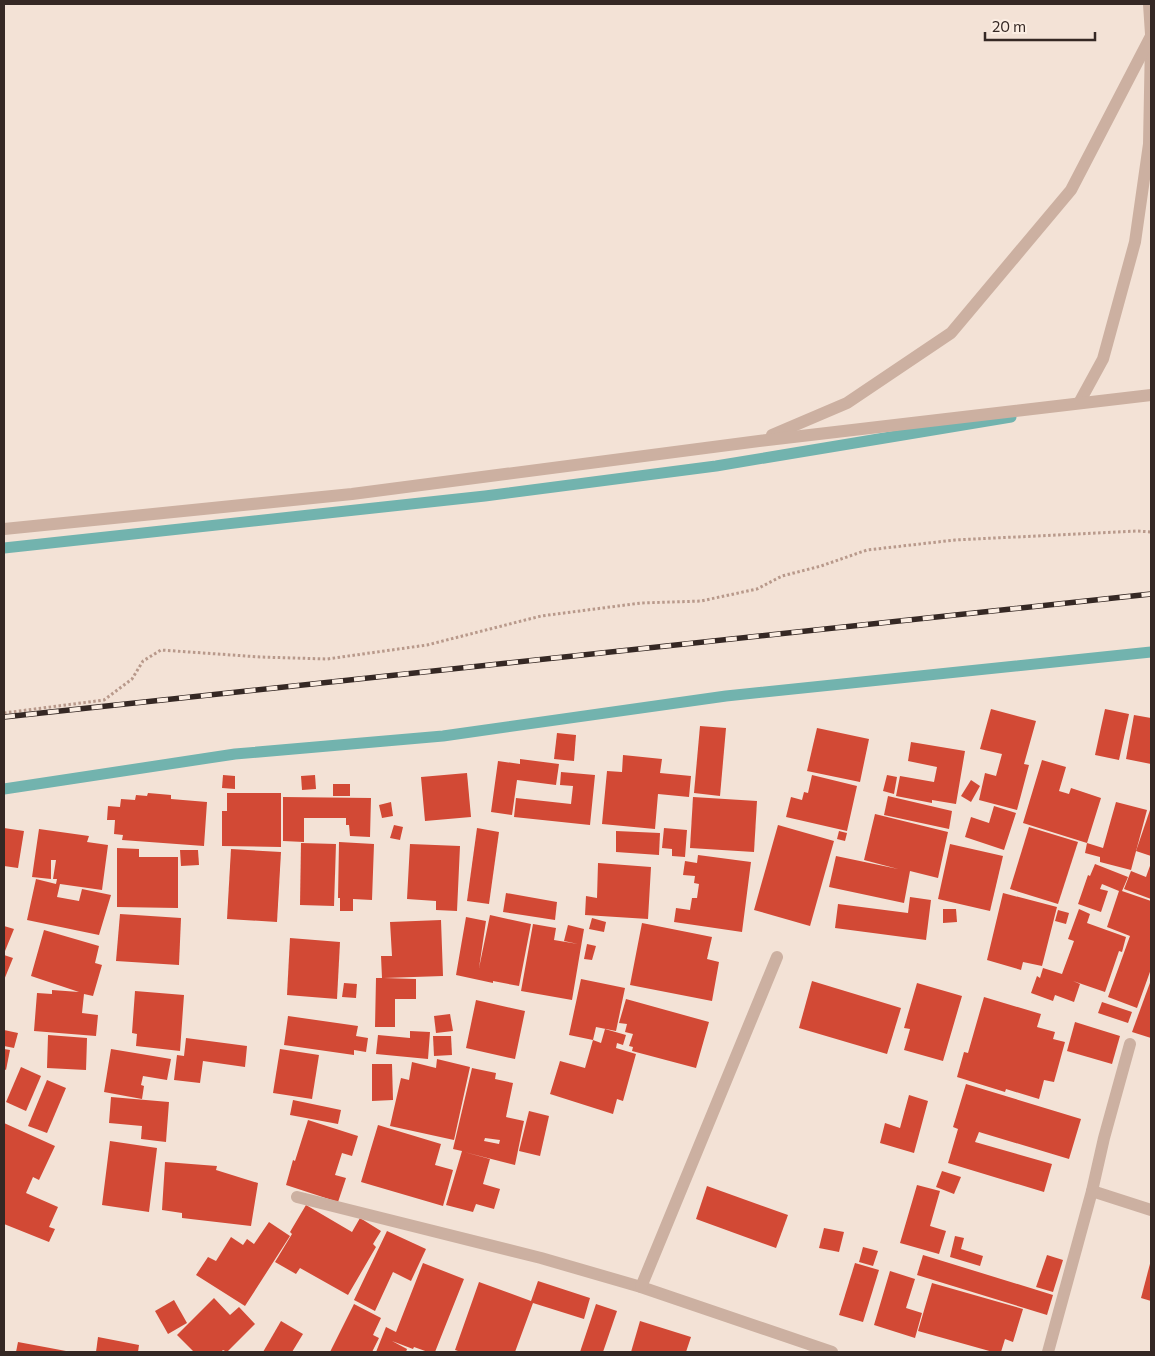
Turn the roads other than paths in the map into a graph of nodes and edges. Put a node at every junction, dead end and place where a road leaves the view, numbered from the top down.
1 (1149, 4) edge
2 (1151, 36) edge
3 (1151, 395) edge
4 (1079, 403) junction
5 (759, 441) junction
6 (4, 529) edge
7 (777, 957) dead end
8 (1130, 1044) dead end
9 (1092, 1191) junction
10 (297, 1197) dead end
11 (1151, 1210) edge
12 (641, 1287) junction
13 (832, 1352) edge
14 (1048, 1352) edge

1 - 2 street
2 - 4 street
2 - 5 street
3 - 4 street
4 - 5 street
5 - 6 street
7 - 12 street
8 - 9 street
9 - 11 street
9 - 14 street
10 - 12 street
12 - 13 street

